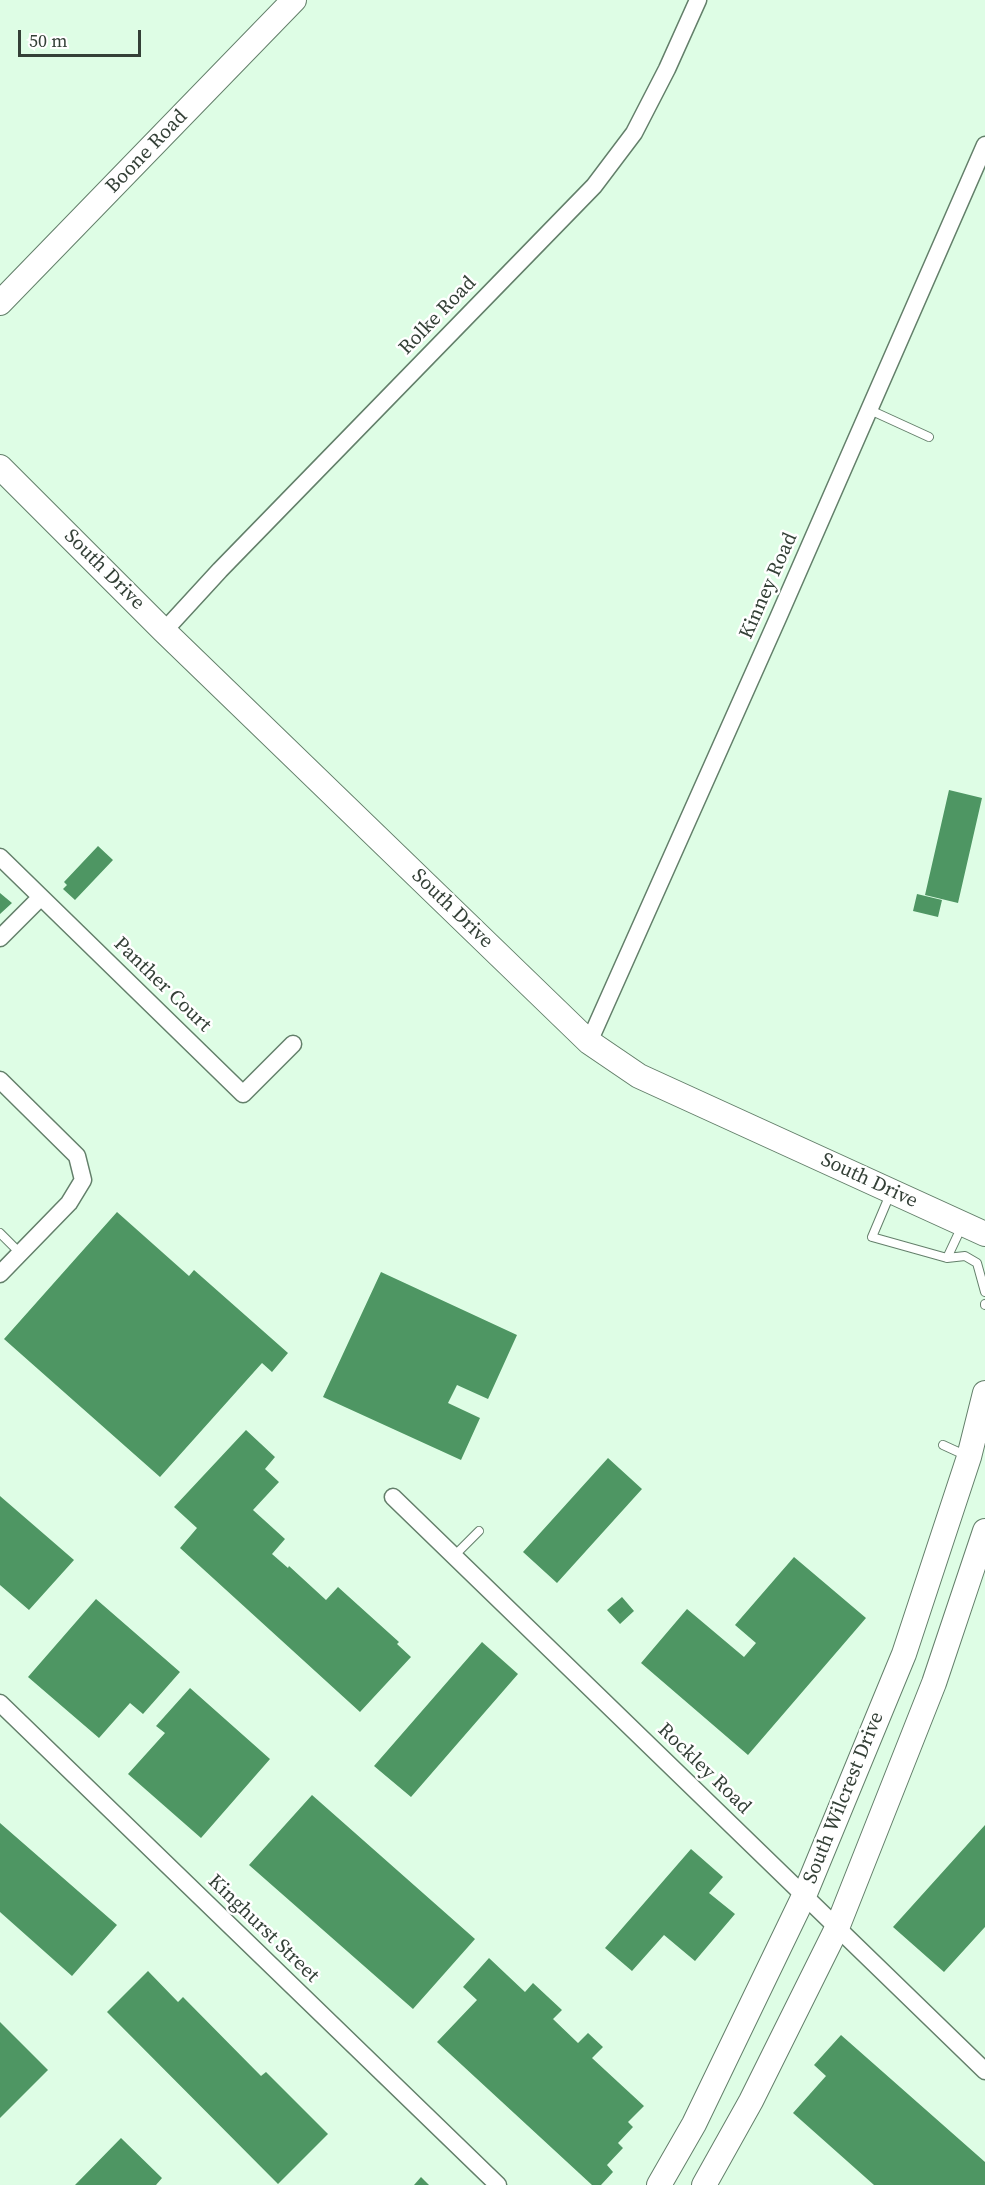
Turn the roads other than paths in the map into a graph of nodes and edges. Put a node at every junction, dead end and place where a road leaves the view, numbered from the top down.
1 (294, 0) edge
2 (698, 0) edge
3 (985, 145) edge
4 (0, 303) edge
5 (870, 410) junction
6 (929, 436) dead end
7 (0, 467) edge
8 (164, 631) junction
9 (0, 857) edge
10 (40, 897) junction
11 (0, 938) edge
12 (589, 1042) junction
13 (293, 1044) dead end
14 (0, 1080) edge
15 (891, 1192) junction
16 (963, 1224) junction
17 (0, 1233) edge
18 (985, 1234) edge
19 (20, 1253) junction
20 (947, 1258) junction
21 (0, 1274) edge
22 (985, 1292) edge
23 (985, 1393) edge
24 (943, 1445) dead end
25 (977, 1461) edge
26 (393, 1497) dead end
27 (479, 1531) dead end
28 (985, 1532) edge
29 (454, 1556) junction
30 (904, 1654) junction
31 (934, 1683) junction
32 (0, 1703) edge
33 (804, 1896) junction
34 (837, 1928) junction
35 (985, 2071) edge
36 (694, 2124) junction
37 (726, 2147) junction
38 (669, 2174) edge
39 (498, 2185) edge
40 (659, 2185) edge
41 (704, 2185) edge

1 - 4 street, Boone Road
2 - 8 street, Rolke Road
3 - 5 street, Kinney Road
5 - 6 lane
5 - 12 street, Kinney Road
7 - 8 street, South Drive
8 - 12 street, South Drive
9 - 10 street, Panther Court
10 - 11 street
10 - 13 street, Panther Court
12 - 15 street, South Drive
14 - 19 street
15 - 16 street, South Drive
15 - 20 lane
16 - 18 street, South Drive
16 - 20 lane
17 - 19 lane
19 - 21 street
20 - 22 lane
23 - 25 street, South Wilcrest Drive
24 - 25 lane
25 - 30 street, South Wilcrest Drive
26 - 29 street, Rockley Road
27 - 29 lane
28 - 31 street, South Wilcrest Drive
29 - 33 street, Rockley Road
30 - 31 street
30 - 33 street, South Wilcrest Drive
31 - 34 street, South Wilcrest Drive
32 - 39 street, Kinghurst Street
33 - 34 street, Rockley Road
33 - 36 street, South Wilcrest Drive
34 - 35 street, Rockley Road
34 - 37 street, South Wilcrest Drive
36 - 37 street
36 - 38 street, South Wilcrest Drive
37 - 41 street, South Wilcrest Drive
38 - 40 street, South Wilcrest Drive

